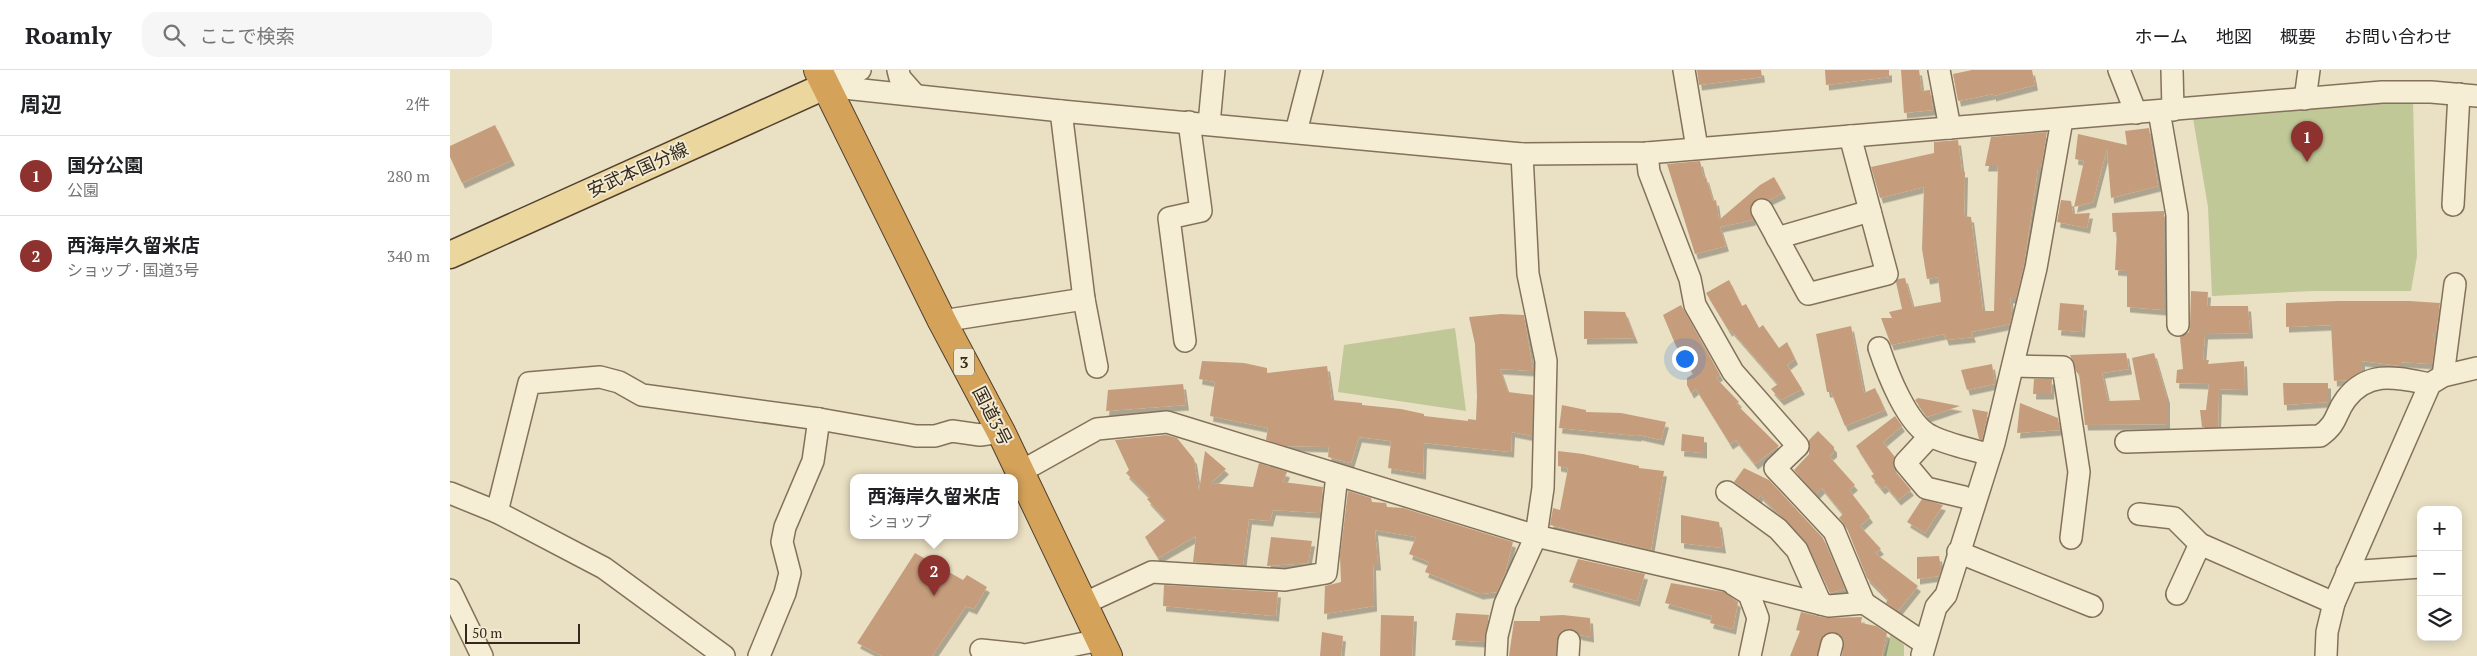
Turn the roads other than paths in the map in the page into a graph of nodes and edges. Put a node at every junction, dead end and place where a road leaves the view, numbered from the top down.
1 (860, 70) edge
2 (898, 70) edge
3 (1214, 70) edge
4 (1312, 70) edge
5 (1684, 70) edge
6 (1939, 70) edge
7 (2119, 70) edge
8 (2172, 70) edge
9 (2309, 70) edge
10 (822, 78) edge
11 (915, 95) junction
12 (2468, 95) edge
13 (2305, 99) junction
14 (1061, 111) junction
15 (2166, 111) junction
16 (2136, 113) junction
17 (2062, 120) junction
18 (1199, 123) junction
19 (1950, 128) junction
20 (1296, 132) junction
21 (1850, 136) junction
22 (1697, 148) junction
23 (1647, 153) junction
24 (1522, 154) junction
25 (2453, 205) dead end
26 (1762, 210) dead end
27 (1870, 211) junction
28 (1777, 238) junction
29 (450, 255) edge
30 (2455, 284) dead end
31 (1084, 299) junction
32 (942, 321) junction
33 (2178, 325) dead end
34 (1185, 341) dead end
35 (1879, 348) dead end
36 (2013, 366) junction
37 (1097, 367) dead end
38 (2477, 368) edge
39 (2437, 380) junction
40 (819, 419) junction
41 (1000, 432) junction
42 (1930, 436) junction
43 (2126, 442) dead end
44 (1990, 455) junction
45 (1020, 472) junction
46 (1337, 475) junction
47 (1727, 492) dead end
48 (450, 493) edge
49 (1964, 497) dead end
50 (497, 512) junction
51 (2139, 514) dead end
52 (1536, 536) junction
53 (2071, 538) dead end
54 (2200, 544) junction
55 (1958, 552) junction
56 (2417, 567) edge
57 (2347, 572) junction
58 (1726, 580) junction
59 (450, 590) edge
60 (2177, 594) dead end
61 (1864, 603) junction
62 (2334, 603) junction
63 (1083, 604) junction
64 (1820, 604) junction
65 (2092, 606) dead end
66 (1104, 648) edge
67 (982, 650) dead end
68 (1927, 651) edge
69 (1020, 655) edge
70 (482, 656) edge
71 (724, 656) edge
72 (759, 656) edge
73 (1496, 656) edge
74 (1750, 656) edge
75 (2326, 656) edge

1 - 10 street
2 - 11 street
3 - 18 street
4 - 20 street
5 - 22 street
6 - 19 street
7 - 16 street
8 - 15 street
9 - 13 street
10 - 11 street
10 - 29 main road, 安武本国分線
10 - 32 highway, 国道3号 / 3
11 - 14 street
12 - 13 street
12 - 25 street
13 - 15 street
14 - 18 street
14 - 31 street
15 - 16 street
15 - 33 street
16 - 17 street
17 - 19 street
17 - 36 street
18 - 20 street
18 - 34 street
19 - 21 street
20 - 24 street
21 - 22 street
21 - 27 street
22 - 23 street
23 - 24 street
23 - 61 street
24 - 52 street
26 - 28 street
27 - 28 street
27 - 28 street
30 - 39 street
31 - 32 street
31 - 37 street
32 - 41 highway, 国道3号 / 3
35 - 42 street
36 - 44 street
36 - 53 street
38 - 39 street
39 - 43 street
39 - 57 street
40 - 41 street
40 - 50 street
40 - 72 street
41 - 45 highway, 国道3号 / 3
42 - 44 street
42 - 49 street
44 - 55 street
45 - 46 street
45 - 63 highway, 国道3号 / 3
46 - 52 street
46 - 63 street
47 - 64 street
48 - 50 street
50 - 71 street
51 - 54 street
52 - 58 street
52 - 73 street
54 - 60 street
54 - 62 street
55 - 65 street
55 - 68 street
56 - 57 street
57 - 62 street
58 - 64 street
58 - 74 street
59 - 70 street
61 - 64 street
61 - 68 street
62 - 75 street
63 - 66 highway, 国道3号 / 3
66 - 69 street
67 - 69 street

